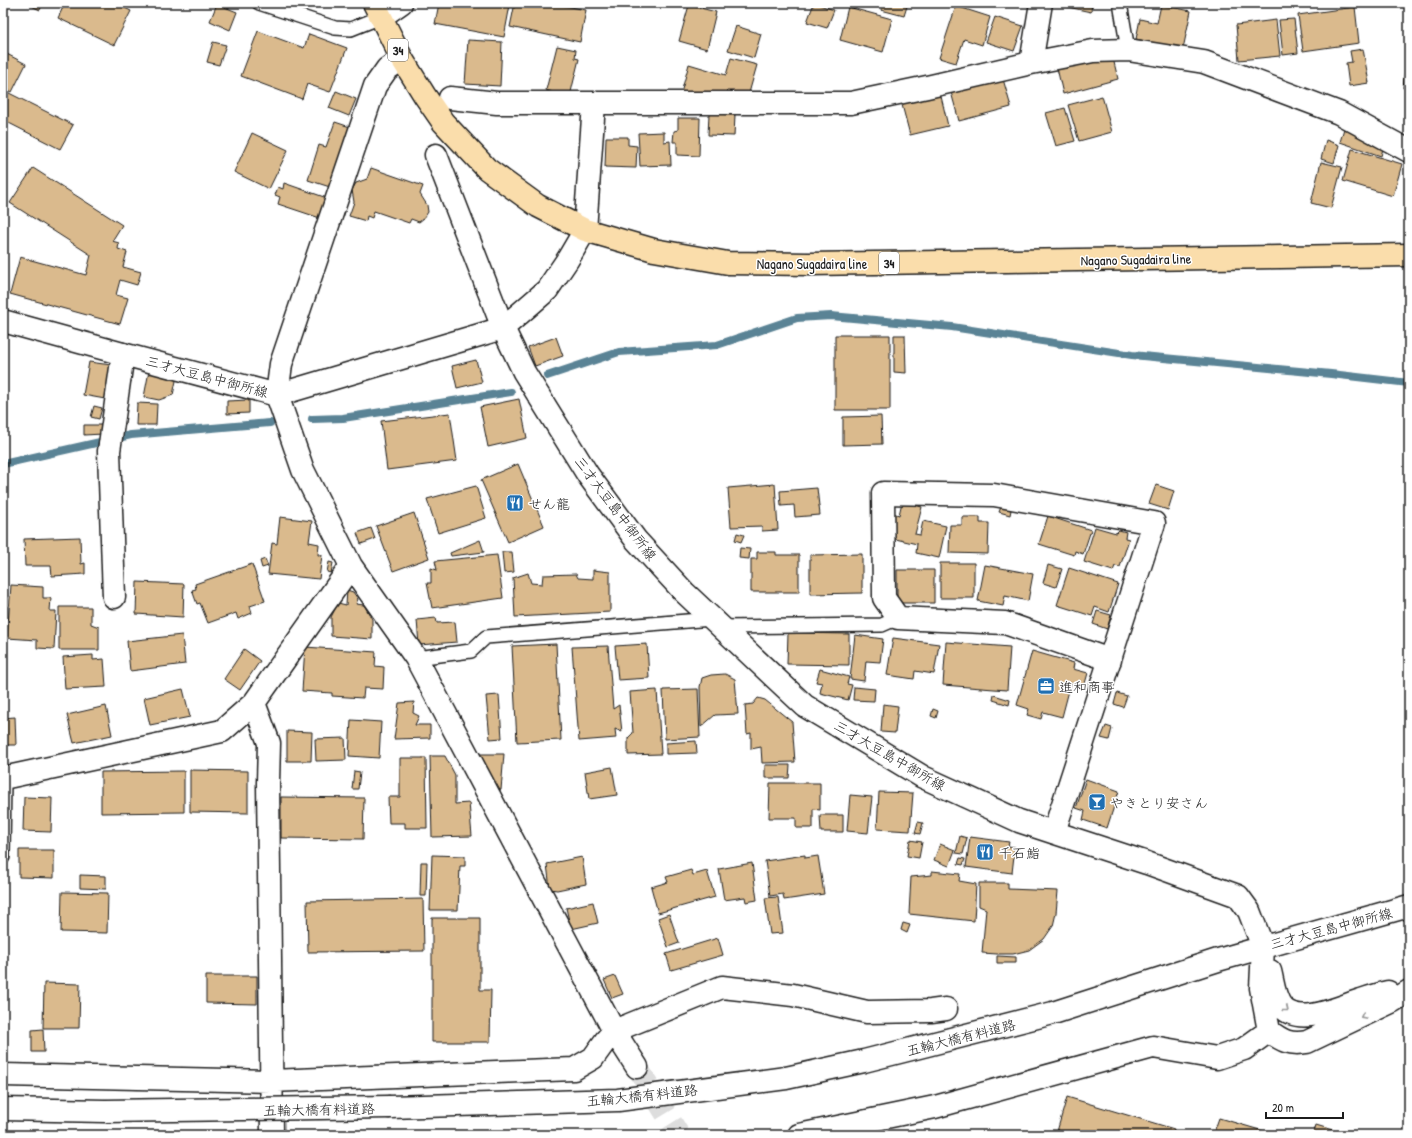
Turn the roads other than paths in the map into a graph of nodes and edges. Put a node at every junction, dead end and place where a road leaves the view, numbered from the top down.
1 (259, 3) edge
2 (401, 3) edge
3 (1042, 3) edge
4 (1120, 3) edge
5 (378, 10) edge
6 (1128, 50) junction
7 (402, 59) junction
8 (1031, 63) junction
9 (450, 98) dead end
10 (594, 104) junction
11 (1409, 151) edge
12 (436, 155) dead end
13 (585, 230) junction
14 (1409, 255) edge
15 (3, 321) edge
16 (503, 328) junction
17 (123, 354) junction
18 (277, 395) junction
19 (352, 566) junction
20 (114, 597) dead end
21 (898, 618) junction
22 (716, 623) junction
23 (416, 658) junction
24 (1110, 660) junction
25 (254, 703) junction
26 (4, 778) edge
27 (1054, 832) junction
28 (3, 857) edge
29 (1409, 906) edge
30 (1263, 947) junction
31 (1409, 989) edge
32 (946, 1008) dead end
33 (614, 1031) junction
34 (1269, 1032) junction
35 (637, 1067) tunnel mouth
36 (3, 1075) edge
37 (272, 1081) junction
38 (3, 1109) edge
39 (272, 1135) edge
40 (799, 1135) edge

1 - 5 lane
2 - 5 street
3 - 8 street
4 - 6 lane
5 - 7 main road, Nagano Sugadaira line / 34
6 - 8 street
6 - 11 street
7 - 13 main road, Nagano Sugadaira line / 34
7 - 18 street
8 - 10 street
9 - 10 street
10 - 13 street
12 - 16 street
13 - 14 main road, Nagano Sugadaira line / 34
13 - 16 street, 三才大豆島中御所線
15 - 17 street, 三才大豆島中御所線
16 - 18 street, 三才大豆島中御所線
16 - 22 street, 三才大豆島中御所線
17 - 18 street, 三才大豆島中御所線
17 - 20 street
18 - 19 street
19 - 23 street
19 - 25 street
21 - 22 lane
21 - 24 street
21 - 24 street
22 - 23 lane
22 - 27 street, 三才大豆島中御所線
23 - 33 street
24 - 27 street
25 - 26 street
25 - 37 street
26 - 28 lane
27 - 30 street, 三才大豆島中御所線
29 - 30 street, 三才大豆島中御所線
30 -> 31 street
30 - 34 street
30 - 38 street, 五輪大橋有料道路, bridge
31 -> 34 street
32 - 33 street
33 - 35 street
33 - 37 street
34 - 40 street
36 - 37 street
37 - 39 street

